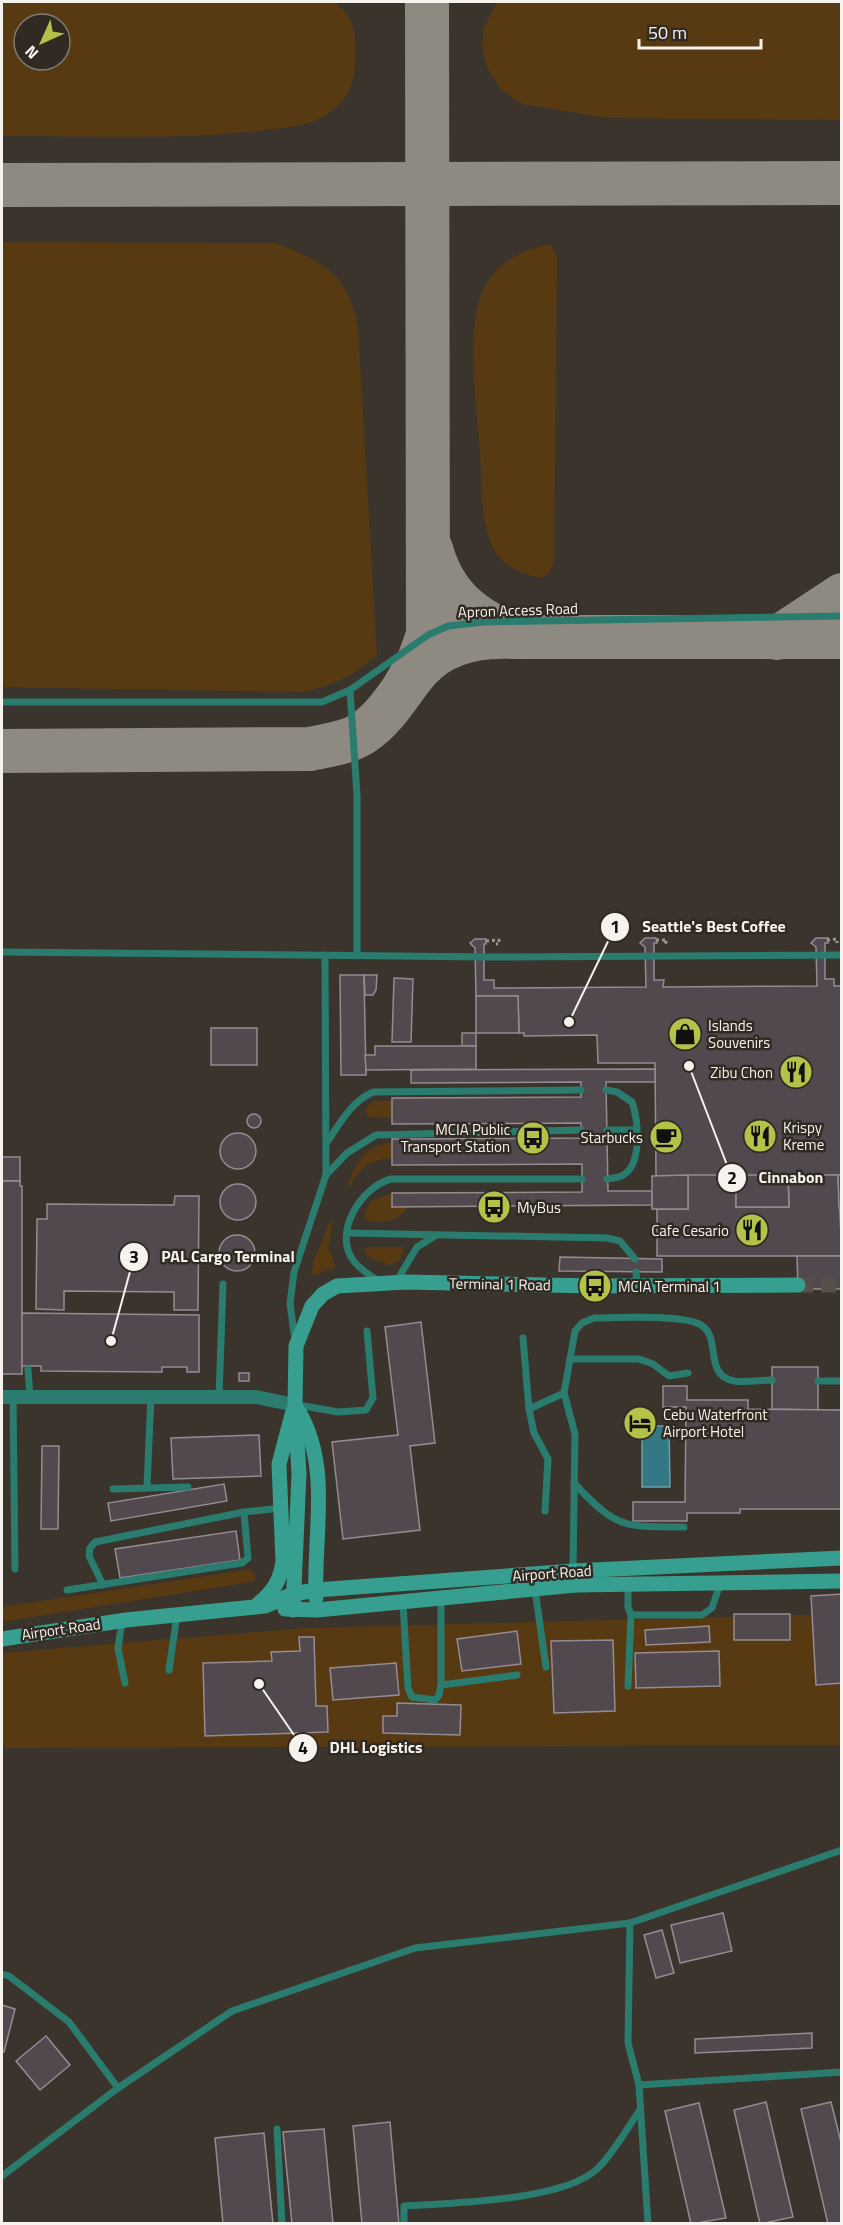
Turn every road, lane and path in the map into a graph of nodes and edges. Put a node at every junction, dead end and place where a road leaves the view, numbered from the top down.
1 (842, 616) edge
2 (350, 690) junction
3 (2, 702) edge
4 (2, 952) edge
5 (325, 955) junction
6 (357, 955) junction
7 (842, 955) edge
8 (581, 1090) dead end
9 (606, 1090) dead end
10 (581, 1130) dead end
11 (607, 1130) dead end
12 (636, 1130) junction
13 (327, 1142) junction
14 (326, 1175) junction
15 (582, 1179) dead end
16 (607, 1179) dead end
17 (348, 1233) junction
18 (435, 1236) junction
19 (634, 1259) dead end
20 (396, 1282) junction
21 (380, 1283) junction
22 (223, 1284) dead end
23 (798, 1285) tunnel mouth
24 (367, 1331) dead end
25 (523, 1338) dead end
26 (296, 1346) junction
27 (570, 1359) junction
28 (28, 1369) dead end
29 (688, 1373) dead end
30 (772, 1380) dead end
31 (842, 1381) edge
32 (818, 1382) dead end
33 (564, 1393) junction
34 (152, 1396) junction
35 (7, 1397) edge
36 (30, 1397) junction
37 (219, 1397) junction
38 (295, 1405) junction
39 (529, 1409) junction
40 (574, 1483) junction
41 (147, 1486) junction
42 (188, 1487) dead end
43 (113, 1489) dead end
44 (281, 1508) junction
45 (545, 1511) dead end
46 (244, 1512) junction
47 (684, 1527) dead end
48 (842, 1558) edge
49 (15, 1569) dead end
50 (574, 1578) junction
51 (842, 1581) edge
52 (720, 1583) junction
53 (103, 1585) junction
54 (628, 1585) junction
55 (67, 1590) dead end
56 (316, 1590) junction
57 (536, 1590) junction
58 (293, 1594) junction
59 (441, 1600) junction
60 (403, 1603) junction
61 (259, 1607) junction
62 (294, 1610) junction
63 (317, 1610) junction
64 (177, 1615) junction
65 (631, 1615) junction
66 (122, 1621) junction
67 (2, 1639) edge
68 (546, 1667) dead end
69 (169, 1670) dead end
70 (518, 1675) dead end
71 (124, 1683) dead end
72 (441, 1685) junction
73 (628, 1686) dead end
74 (842, 1850) edge
75 (630, 1923) junction
76 (2, 1974) edge
77 (842, 2072) edge
78 (639, 2085) junction
79 (118, 2088) junction
80 (640, 2110) junction
81 (277, 2129) dead end
82 (2, 2176) edge
83 (282, 2223) edge
84 (404, 2223) edge
85 (648, 2223) edge

1 - 2 lane, Apron Access Road
2 - 3 lane, Apron Access Road
2 - 6 lane
4 - 5 lane
5 - 6 lane
5 - 13 lane
6 - 7 lane
8 - 13 lane
9 - 12 lane
10 - 14 lane
11 - 12 lane
12 - 16 lane
13 - 14 lane
14 - 26 lane
15 - 17 lane
17 - 18 lane
17 - 21 lane
18 - 19 lane
18 - 20 lane
20 - 21 street, Terminal 1 Road
20 - 23 street, Terminal 1 Road
21 - 26 street, Terminal 1 Road
22 - 37 lane
24 - 38 lane
25 - 39 lane
26 - 38 street, Terminal 1 Road
27 - 29 lane
27 - 30 lane
27 - 33 lane
28 - 36 lane
31 - 32 lane
33 - 39 lane
33 - 40 lane
34 - 36 street
34 - 37 street
34 - 41 lane
35 - 36 street
35 - 49 lane
37 - 38 street
38 - 44 street, Terminal 1 Road
38 - 56 street, Terminal 1 Road
38 - 58 street, Terminal 1 Road
39 - 45 lane
40 - 47 lane
40 - 50 lane
41 - 42 lane
41 - 43 lane
44 - 46 lane
44 - 61 street, Terminal 1 Road
46 - 53 lane
46 - 53 lane
48 - 50 street, Airport Road
50 - 54 street, Airport Road
50 - 56 street, Airport Road
50 - 57 street, Airport Road
51 - 52 street, Airport Road
52 - 54 street, Airport Road
52 - 65 lane
53 - 55 lane
54 - 65 lane
56 - 58 street, Airport Road
56 - 63 street, Terminal 1 Road
57 - 59 street, Airport Road
57 - 68 lane
58 - 61 street, Airport Road
58 - 62 street, Terminal 1 Road
59 - 60 street, Airport Road
59 - 72 lane
60 - 63 street, Airport Road
60 - 72 lane
61 - 62 street, Airport Road
61 - 64 street, Airport Road
62 - 63 street, Airport Road
64 - 66 street, Airport Road
64 - 69 lane
65 - 73 lane
66 - 67 street, Airport Road
66 - 71 lane
70 - 72 lane
74 - 75 lane
75 - 78 lane
75 - 79 lane
76 - 79 lane
77 - 78 lane
78 - 80 lane
79 - 82 lane
80 - 84 lane
80 - 85 lane
81 - 83 lane

